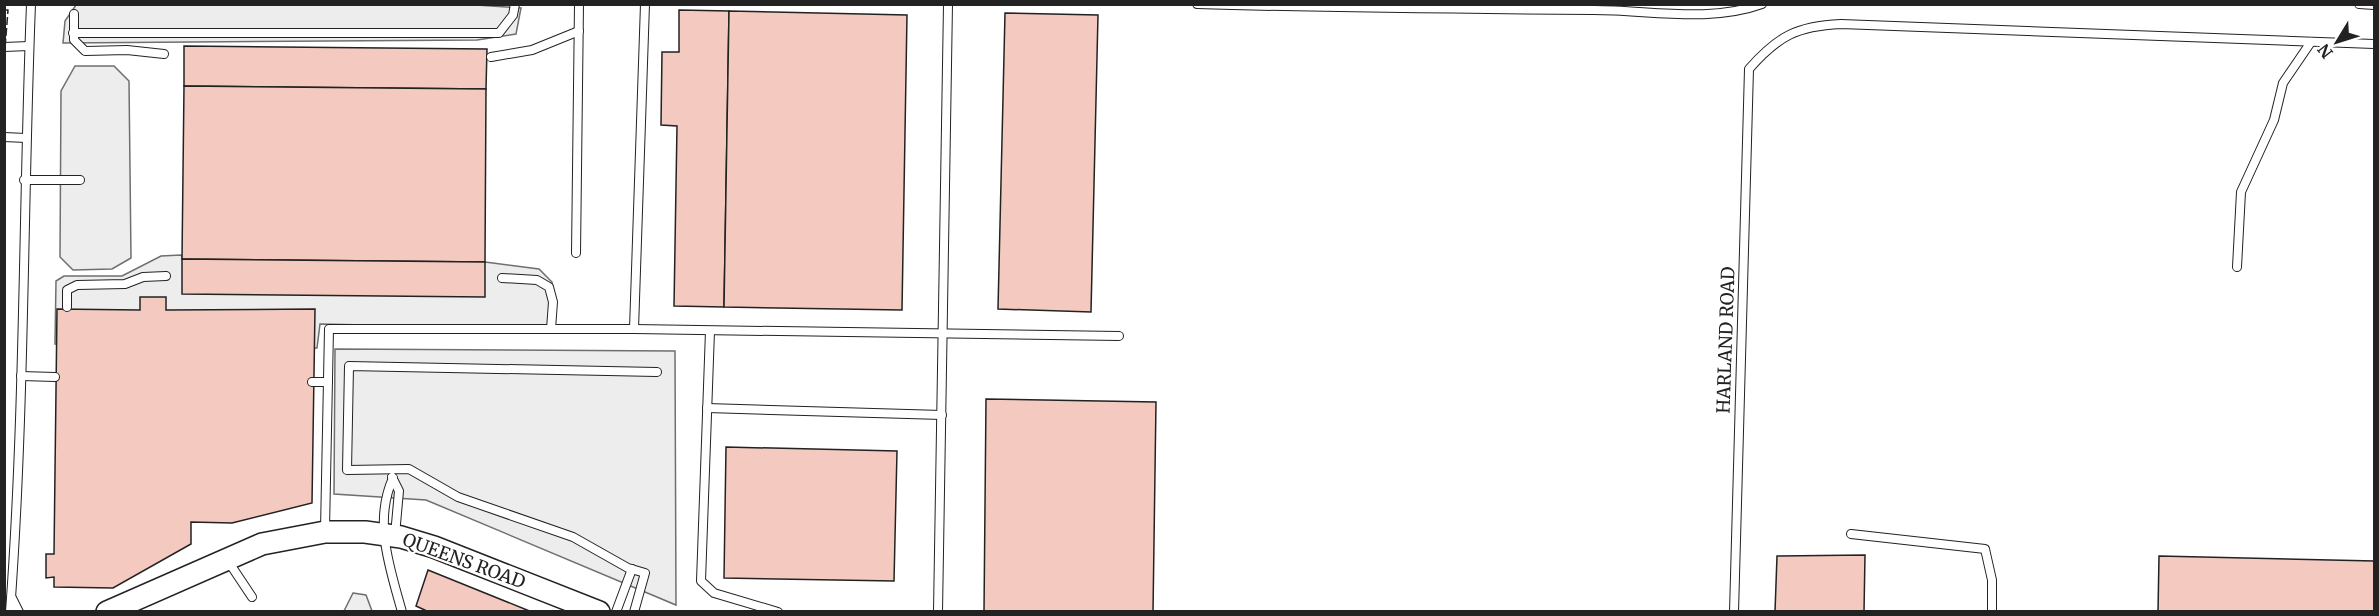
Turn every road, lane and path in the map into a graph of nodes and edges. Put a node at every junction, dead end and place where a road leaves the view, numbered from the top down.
1 (31, 4) edge
2 (515, 4) edge
3 (579, 4) edge
4 (645, 4) edge
5 (948, 4) edge
6 (1197, 4) edge
7 (1762, 4) edge
8 (2359, 4) edge
9 (2374, 5) edge
10 (74, 14) dead end
11 (579, 31) junction
12 (73, 33) junction
13 (2311, 42) junction
14 (2374, 44) edge
15 (29, 46) junction
16 (4, 47) edge
17 (164, 54) dead end
18 (491, 57) dead end
19 (4, 137) edge
20 (26, 138) junction
21 (24, 180) junction
22 (80, 180) dead end
23 (576, 253) dead end
24 (2237, 267) dead end
25 (166, 276) dead end
26 (502, 279) dead end
27 (67, 307) dead end
28 (551, 329) junction
29 (634, 329) junction
30 (710, 331) junction
31 (944, 334) junction
32 (1119, 336) dead end
33 (657, 372) dead end
34 (21, 376) junction
35 (55, 377) dead end
36 (312, 382) dead end
37 (328, 382) junction
38 (707, 408) junction
39 (942, 415) junction
40 (390, 470) junction
41 (393, 478) junction
42 (15, 503) junction
43 (4, 507) edge
44 (325, 532) junction
45 (1851, 534) dead end
46 (388, 535) junction
47 (226, 558) junction
48 (632, 569) junction
49 (11, 597) junction
50 (252, 597) dead end
51 (10, 612) edge
52 (19, 612) edge
53 (107, 612) edge
54 (402, 612) edge
55 (599, 612) edge
56 (616, 612) edge
57 (634, 612) edge
58 (778, 612) edge
59 (938, 612) edge
60 (1734, 612) edge
61 (1992, 612) edge

1 - 15 lane
2 - 12 lane
3 - 11 lane
4 - 29 lane
5 - 31 lane
6 - 7 lane
8 - 9 lane
10 - 12 lane
11 - 18 lane
11 - 23 lane
12 - 17 lane
13 - 14 lane
13 - 24 lane
13 - 60 lane, HARLAND ROAD
15 - 16 lane
15 - 20 lane
19 - 20 lane
20 - 21 lane
21 - 22 lane
21 - 34 lane
25 - 27 lane
26 - 28 lane
28 - 29 lane
28 - 37 lane
29 - 30 lane
30 - 31 lane
30 - 38 lane
31 - 32 lane
31 - 39 lane
33 - 40 lane
34 - 35 lane
34 - 42 lane
36 - 37 lane
37 - 44 lane
38 - 39 lane
38 - 58 lane
39 - 59 lane
40 - 41 lane
40 - 48 lane
41 - 46 lane
41 - 46 lane
42 - 43 lane
42 - 49 lane
44 - 46 street, QUEENS ROAD
44 - 47 street, QUEENS ROAD
45 - 61 lane
46 - 54 lane
46 - 55 street, QUEENS ROAD
47 - 50 lane
47 - 53 street, QUEENS ROAD
48 - 56 lane
48 - 57 lane
49 - 51 lane
49 - 52 lane

